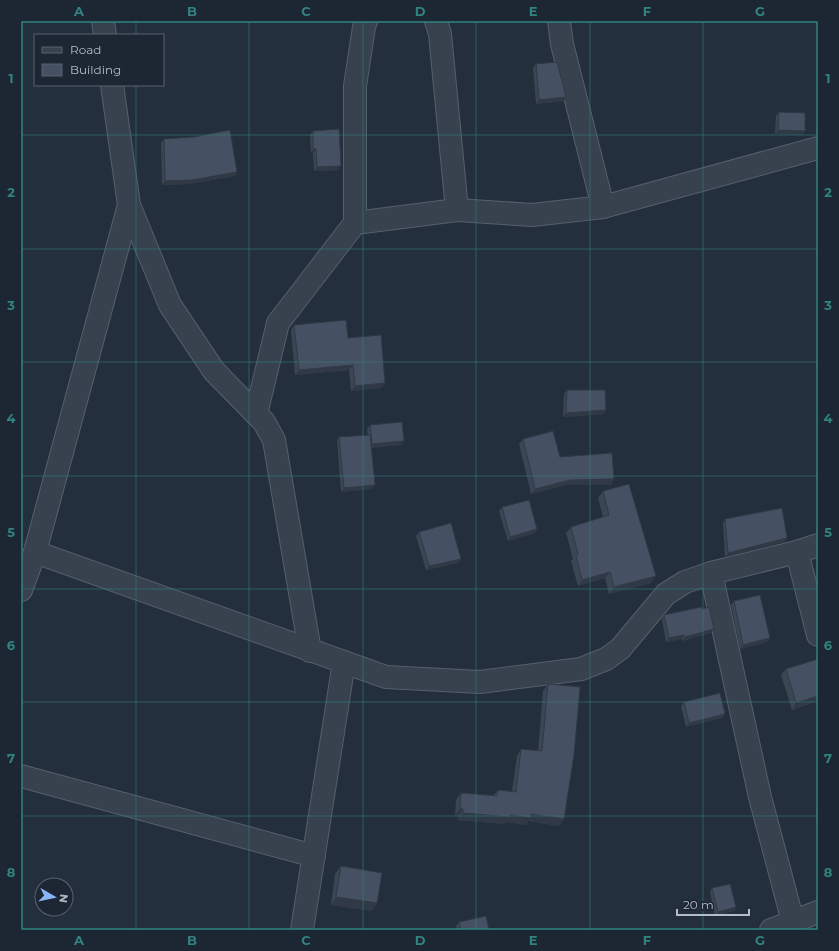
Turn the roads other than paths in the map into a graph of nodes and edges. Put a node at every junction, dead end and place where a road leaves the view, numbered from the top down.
1 (103, 21) edge
2 (366, 21) edge
3 (436, 21) edge
4 (559, 21) edge
5 (105, 34) edge
6 (112, 86) edge
7 (818, 148) edge
8 (129, 205) junction
9 (603, 207) junction
10 (457, 210) junction
11 (355, 222) junction
12 (256, 414) junction
13 (818, 545) edge
14 (35, 552) junction
15 (797, 552) junction
16 (711, 573) junction
17 (21, 590) edge
18 (818, 635) edge
19 (310, 651) junction
20 (344, 662) junction
21 (21, 776) edge
22 (314, 856) junction
23 (818, 912) edge
24 (793, 922) junction
25 (302, 930) edge
26 (771, 930) edge

1 - 5 street
2 - 11 street
3 - 10 street
4 - 9 street
6 - 8 street
7 - 9 street
8 - 12 street
8 - 14 street
9 - 10 street
10 - 11 street
11 - 12 street
12 - 19 street
13 - 15 street
14 - 17 street
14 - 19 street
15 - 16 street
15 - 18 street
16 - 20 street
16 - 24 street
19 - 20 street
20 - 22 street
21 - 22 street
22 - 25 street
23 - 24 street
24 - 26 street

